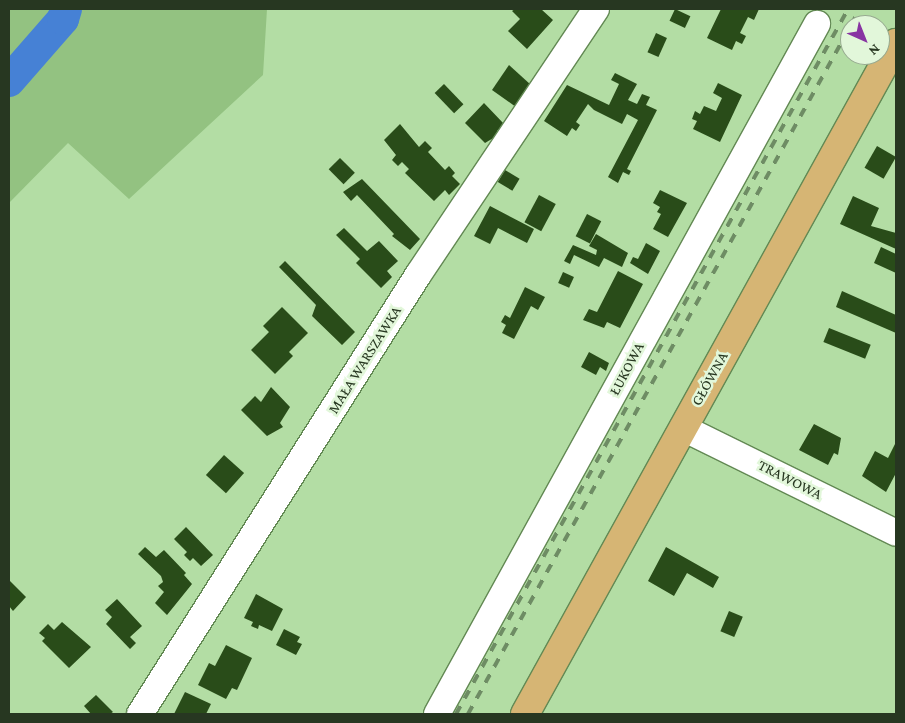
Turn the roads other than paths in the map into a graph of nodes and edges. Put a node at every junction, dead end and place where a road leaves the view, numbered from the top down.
1 (596, 9) edge
2 (817, 24) dead end
3 (896, 43) edge
4 (683, 428) junction
5 (896, 533) edge
6 (140, 714) edge
7 (437, 714) edge
8 (525, 714) edge

1 - 6 street, MAŁA WARSZAWKA
2 - 7 street, ŁUKOWA
3 - 4 main road, GŁÓWNA
4 - 5 street, TRAWOWA
4 - 8 main road, GŁÓWNA

